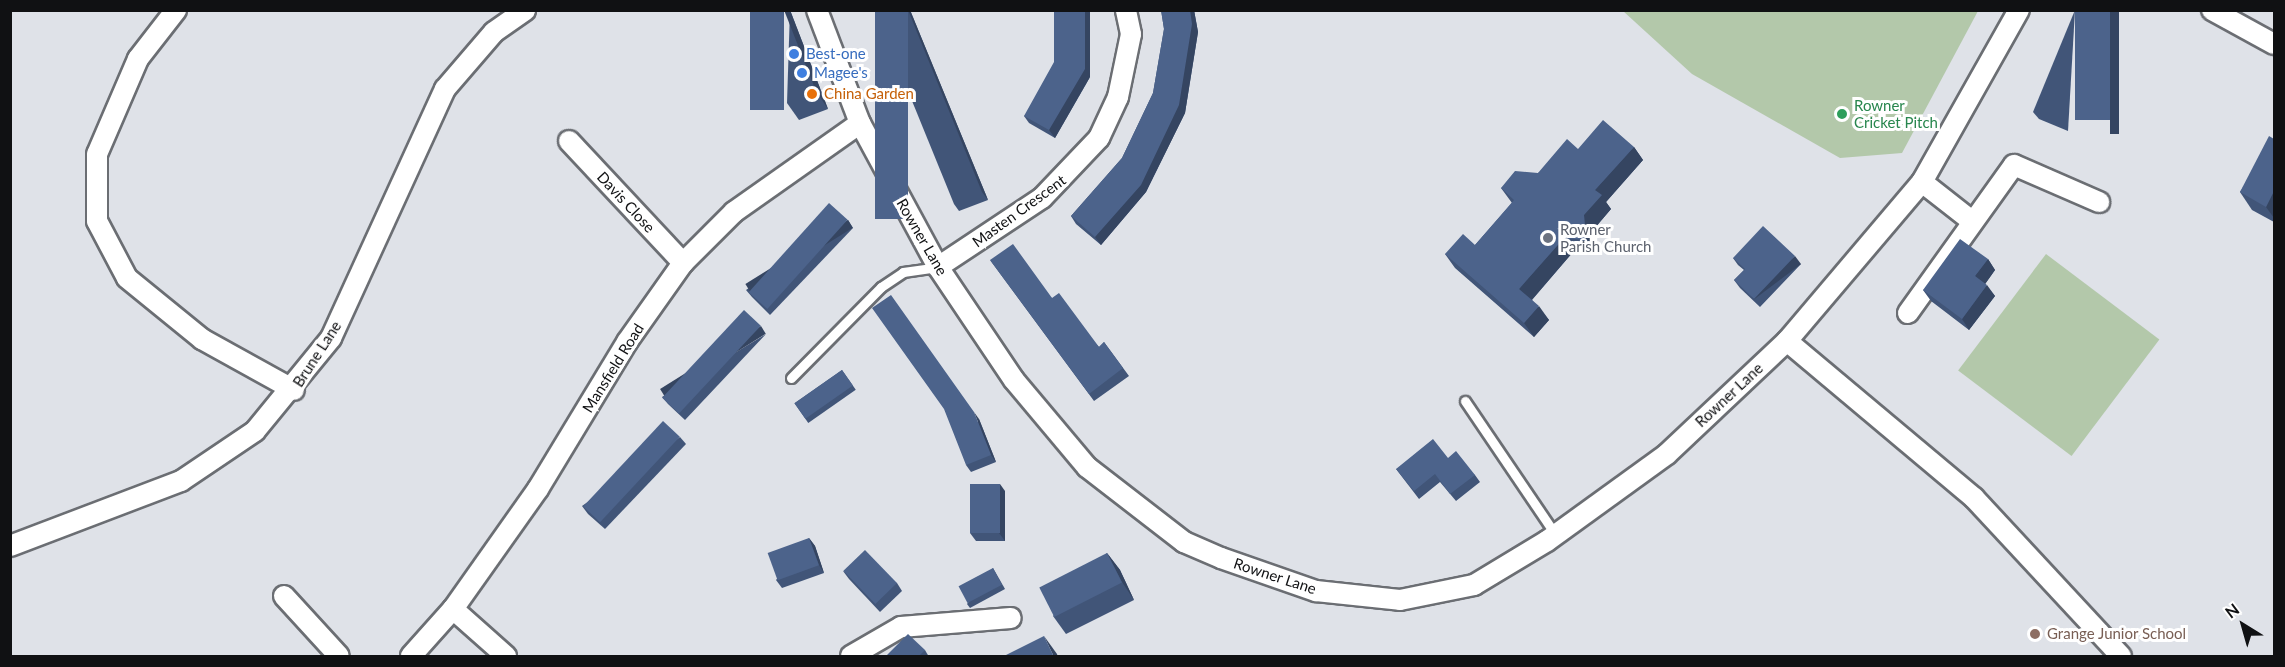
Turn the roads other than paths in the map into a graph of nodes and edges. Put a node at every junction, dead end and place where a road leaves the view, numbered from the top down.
1 (176, 10) edge
2 (525, 10) edge
3 (816, 10) edge
4 (1126, 10) edge
5 (2019, 10) edge
6 (2212, 10) edge
7 (2274, 44) edge
8 (860, 123) junction
9 (569, 141) dead end
10 (1922, 182) junction
11 (2099, 202) dead end
12 (1972, 221) junction
13 (683, 263) junction
14 (938, 267) junction
15 (1908, 313) dead end
16 (1787, 341) junction
17 (791, 378) dead end
18 (294, 390) junction
19 (1465, 401) dead end
20 (1555, 534) junction
21 (10, 546) edge
22 (284, 596) dead end
23 (453, 609) junction
24 (1011, 618) dead end
25 (339, 657) edge
26 (411, 657) edge
27 (506, 657) edge
28 (851, 657) edge
29 (2121, 657) edge

1 - 18 street
2 - 18 street, Brune Lane
3 - 8 street, Rowner Lane
4 - 14 street, Masten Crescent
5 - 10 street, Rowner Lane
6 - 7 street
8 - 13 street, Mansfield Road
8 - 14 street, Rowner Lane
9 - 13 street, Davis Close
10 - 12 street
10 - 16 street, Rowner Lane
11 - 12 street
12 - 15 street
13 - 23 street, Mansfield Road
14 - 17 lane
14 - 20 street, Rowner Lane
16 - 20 street, Rowner Lane
16 - 29 street
18 - 21 street, Brune Lane
19 - 20 lane
22 - 25 street
23 - 26 street, Mansfield Road
23 - 27 street
24 - 28 street

